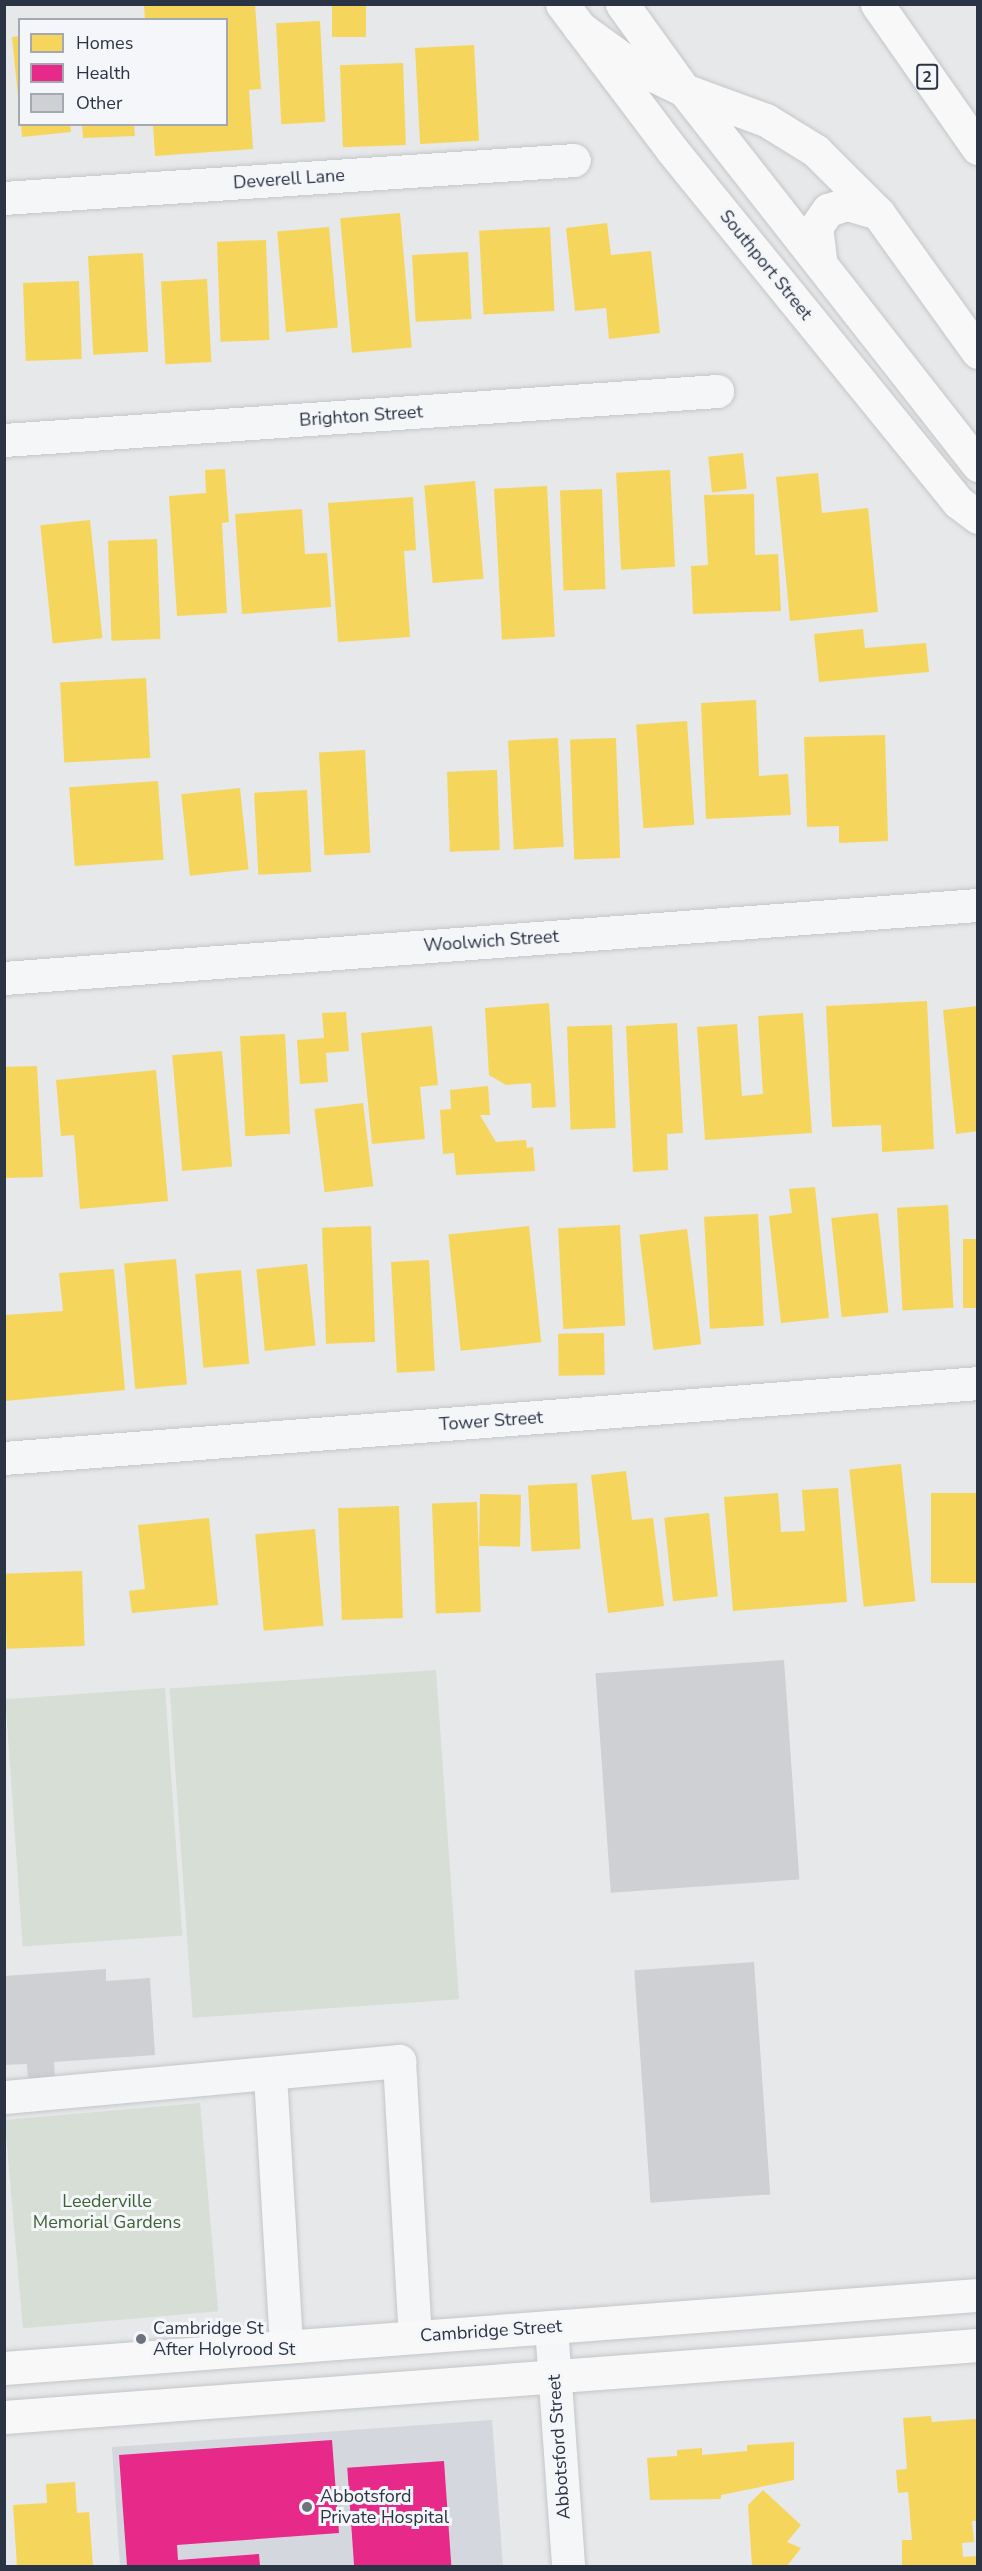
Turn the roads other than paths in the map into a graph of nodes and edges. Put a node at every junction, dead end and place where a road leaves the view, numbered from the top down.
1 (622, 4) edge
2 (877, 4) edge
3 (571, 16) edge
4 (684, 90) junction
5 (978, 148) edge
6 (574, 160) dead end
7 (4, 198) edge
8 (879, 213) junction
9 (820, 259) junction
10 (978, 352) edge
11 (717, 391) dead end
12 (4, 440) edge
13 (978, 465) edge
14 (978, 517) edge
15 (978, 905) edge
16 (4, 978) edge
17 (978, 1383) edge
18 (4, 1458) edge
19 (270, 2075) junction
20 (4, 2097) edge
21 (978, 2295) edge
22 (551, 2327) junction
23 (415, 2336) junction
24 (978, 2345) edge
25 (286, 2347) junction
26 (4, 2368) edge
27 (554, 2375) junction
28 (4, 2417) edge
29 (568, 2566) edge

1 - 4 main road
2 - 5 main road, 2
3 - 4 main road
3 - 14 main road, Southport Street
4 - 8 main road
4 - 9 main road
6 - 7 street, Deverell Lane
8 - 9 main road
8 - 10 main road
9 - 13 main road
11 - 12 street, Brighton Street
15 - 16 street, Woolwich Street
17 - 18 street, Tower Street
19 - 20 street
19 - 23 street
19 - 25 street
21 - 22 main road, Cambridge Street
22 - 23 main road, Cambridge Street
22 - 27 street, Abbotsford Street
23 - 25 main road, Cambridge Street
24 - 27 main road
25 - 26 main road, Cambridge Street
27 - 28 main road
27 - 29 street, Abbotsford Street

